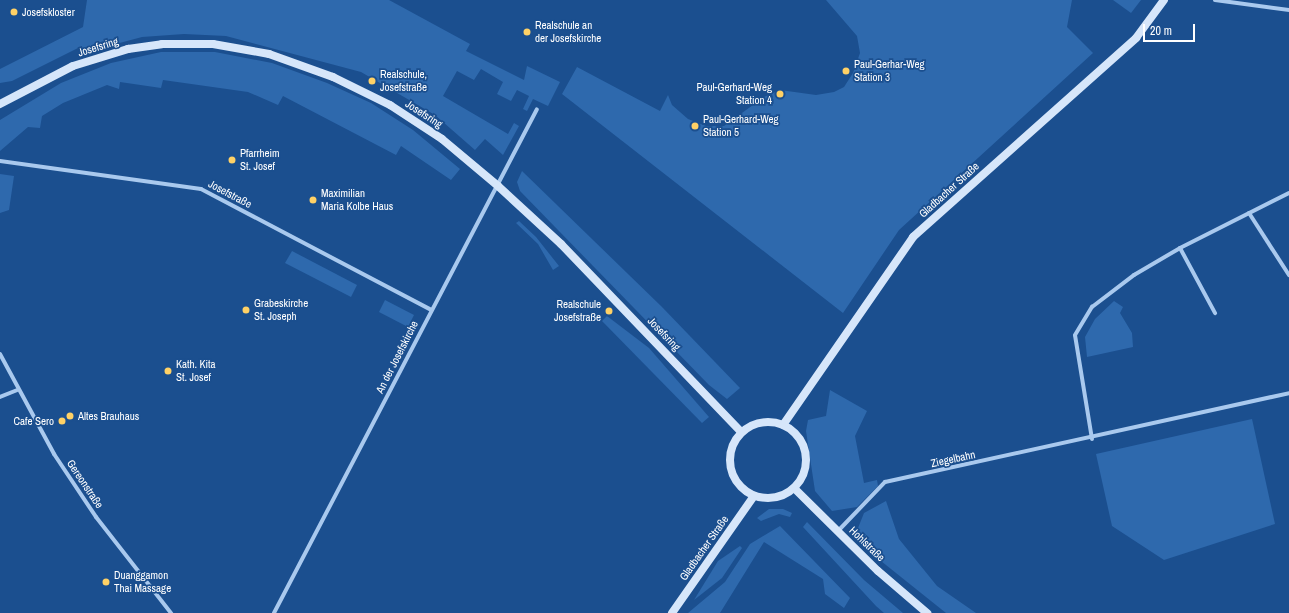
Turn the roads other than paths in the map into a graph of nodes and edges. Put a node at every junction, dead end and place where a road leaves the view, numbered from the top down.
1 (1164, 0) edge
2 (1215, 0) edge
3 (1289, 10) edge
4 (0, 104) edge
5 (537, 109) dead end
6 (0, 161) edge
7 (498, 186) junction
8 (1289, 193) edge
9 (1250, 213) junction
10 (1180, 248) junction
11 (1289, 275) edge
12 (431, 310) junction
13 (1215, 313) dead end
14 (0, 354) edge
15 (17, 390) junction
16 (1289, 393) edge
17 (0, 398) edge
18 (782, 425) junction
19 (741, 432) junction
20 (1092, 439) junction
21 (794, 488) junction
22 (754, 496) junction
23 (837, 532) junction
24 (171, 613) edge
25 (274, 613) edge
26 (672, 613) edge
27 (927, 613) edge

1 - 18 main road, Gladbacher Straße
2 - 3 street
4 - 7 main road, Josefsring
5 - 7 street, An der Josefskirche
6 - 12 street, Josefstraße
7 - 12 street, An der Josefskirche
7 - 19 main road, Josefsring
8 - 9 street
9 - 10 street
9 - 11 street
10 - 13 street
10 - 20 street
12 - 25 street, An der Josefskirche
14 - 15 street, Gereonstraße
15 - 17 street
15 - 24 street, Gereonstraße
16 - 20 street, Ziegelbahn
18 - 19 main road
18 - 21 main road
19 - 22 main road
20 - 23 street, Ziegelbahn
21 - 22 main road
21 - 23 main road, Hohlstraße
22 - 26 main road, Gladbacher Straße
23 - 27 main road, Hohlstraße

